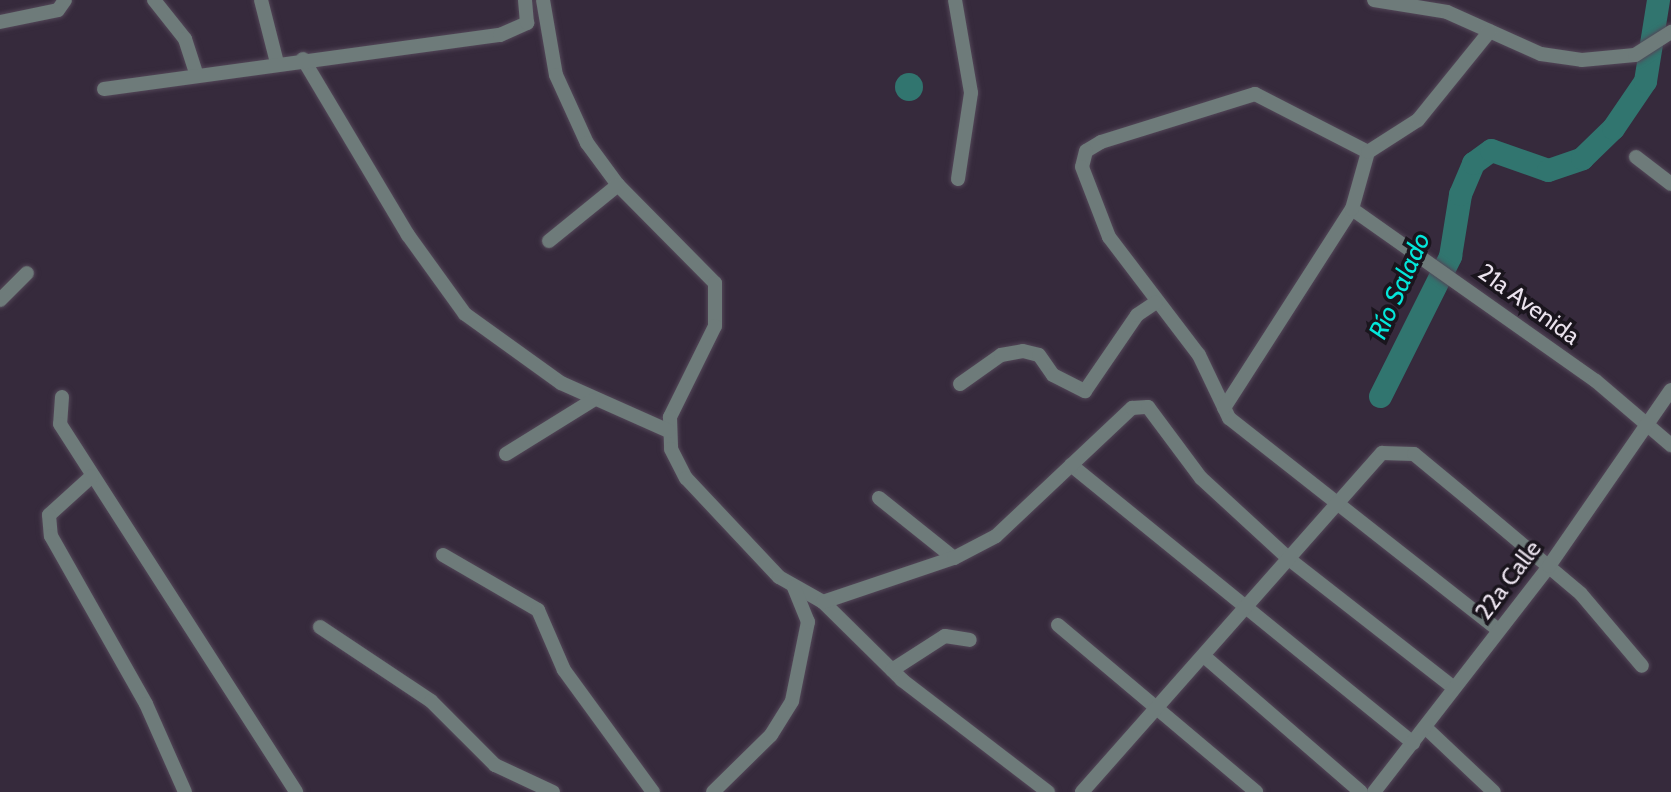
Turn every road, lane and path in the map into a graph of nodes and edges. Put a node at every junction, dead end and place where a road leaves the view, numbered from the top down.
1 (65, 0) edge
2 (154, 0) edge
3 (261, 0) edge
4 (525, 0) edge
5 (543, 0) edge
6 (955, 0) edge
7 (1374, 0) edge
8 (0, 22) edge
9 (1490, 31) junction
10 (1666, 36) edge
11 (303, 58) junction
12 (277, 64) junction
13 (197, 75) junction
14 (104, 89) dead end
15 (1368, 152) junction
16 (1636, 157) dead end
17 (958, 179) dead end
18 (618, 184) junction
19 (1671, 184) edge
20 (1352, 209) junction
21 (549, 241) dead end
22 (27, 273) dead end
23 (0, 300) edge
24 (1155, 303) junction
25 (960, 384) dead end
26 (1671, 390) edge
27 (62, 397) dead end
28 (593, 400) junction
29 (1224, 408) junction
30 (1646, 424) junction
31 (669, 431) junction
32 (1671, 445) edge
33 (506, 454) dead end
34 (1071, 465) junction
35 (92, 476) junction
36 (878, 498) dead end
37 (1335, 503) junction
38 (443, 555) dead end
39 (954, 558) junction
40 (1289, 559) junction
41 (1549, 566) junction
42 (794, 587) junction
43 (823, 602) junction
44 (1250, 606) junction
45 (1058, 625) dead end
46 (320, 627) dead end
47 (1498, 631) junction
48 (970, 640) dead end
49 (1206, 657) junction
50 (1642, 666) dead end
51 (892, 670) junction
52 (1454, 688) junction
53 (1161, 707) junction
54 (1426, 728) junction
55 (1413, 743) junction
56 (185, 792) edge
57 (296, 792) edge
58 (553, 792) edge
59 (653, 792) edge
60 (713, 792) edge
61 (1048, 792) edge
62 (1082, 792) edge
63 (1256, 792) edge
64 (1361, 792) edge
65 (1374, 792) edge
66 (1494, 792) edge

1 - 8 street
2 - 13 street
3 - 12 street
4 - 11 street
5 - 18 street
6 - 17 street
7 - 9 street
9 - 10 street
9 - 15 street
11 - 12 street
11 - 28 street
12 - 13 street
13 - 14 street
15 - 20 street
15 - 24 street
16 - 19 street
18 - 21 street
18 - 31 street
20 - 29 street
20 - 30 street, 21a Avenida
22 - 23 street
24 - 25 street
24 - 29 street
26 - 30 street, 22a Calle
27 - 35 street
28 - 31 street
28 - 33 street
29 - 37 street
30 - 32 street, 21a Avenida
30 - 41 street, 22a Calle
31 - 42 street
34 - 39 street
34 - 40 street
34 - 44 street
35 - 56 street
35 - 57 street
36 - 39 street
37 - 40 street
37 - 41 street
37 - 47 street
38 - 59 street
39 - 43 street
40 - 44 street
40 - 52 street
41 - 47 street, 22a Calle
41 - 50 street
42 - 43 street
42 - 60 street
43 - 51 street
44 - 49 street
44 - 55 street
45 - 53 street
46 - 58 street
47 - 52 street, 22a Calle
48 - 51 street
49 - 53 street
49 - 64 street
51 - 61 street
52 - 54 street, 22a Calle
53 - 62 street
53 - 63 street
54 - 55 street, 22a Calle
54 - 66 street
55 - 65 street, 22a Calle

